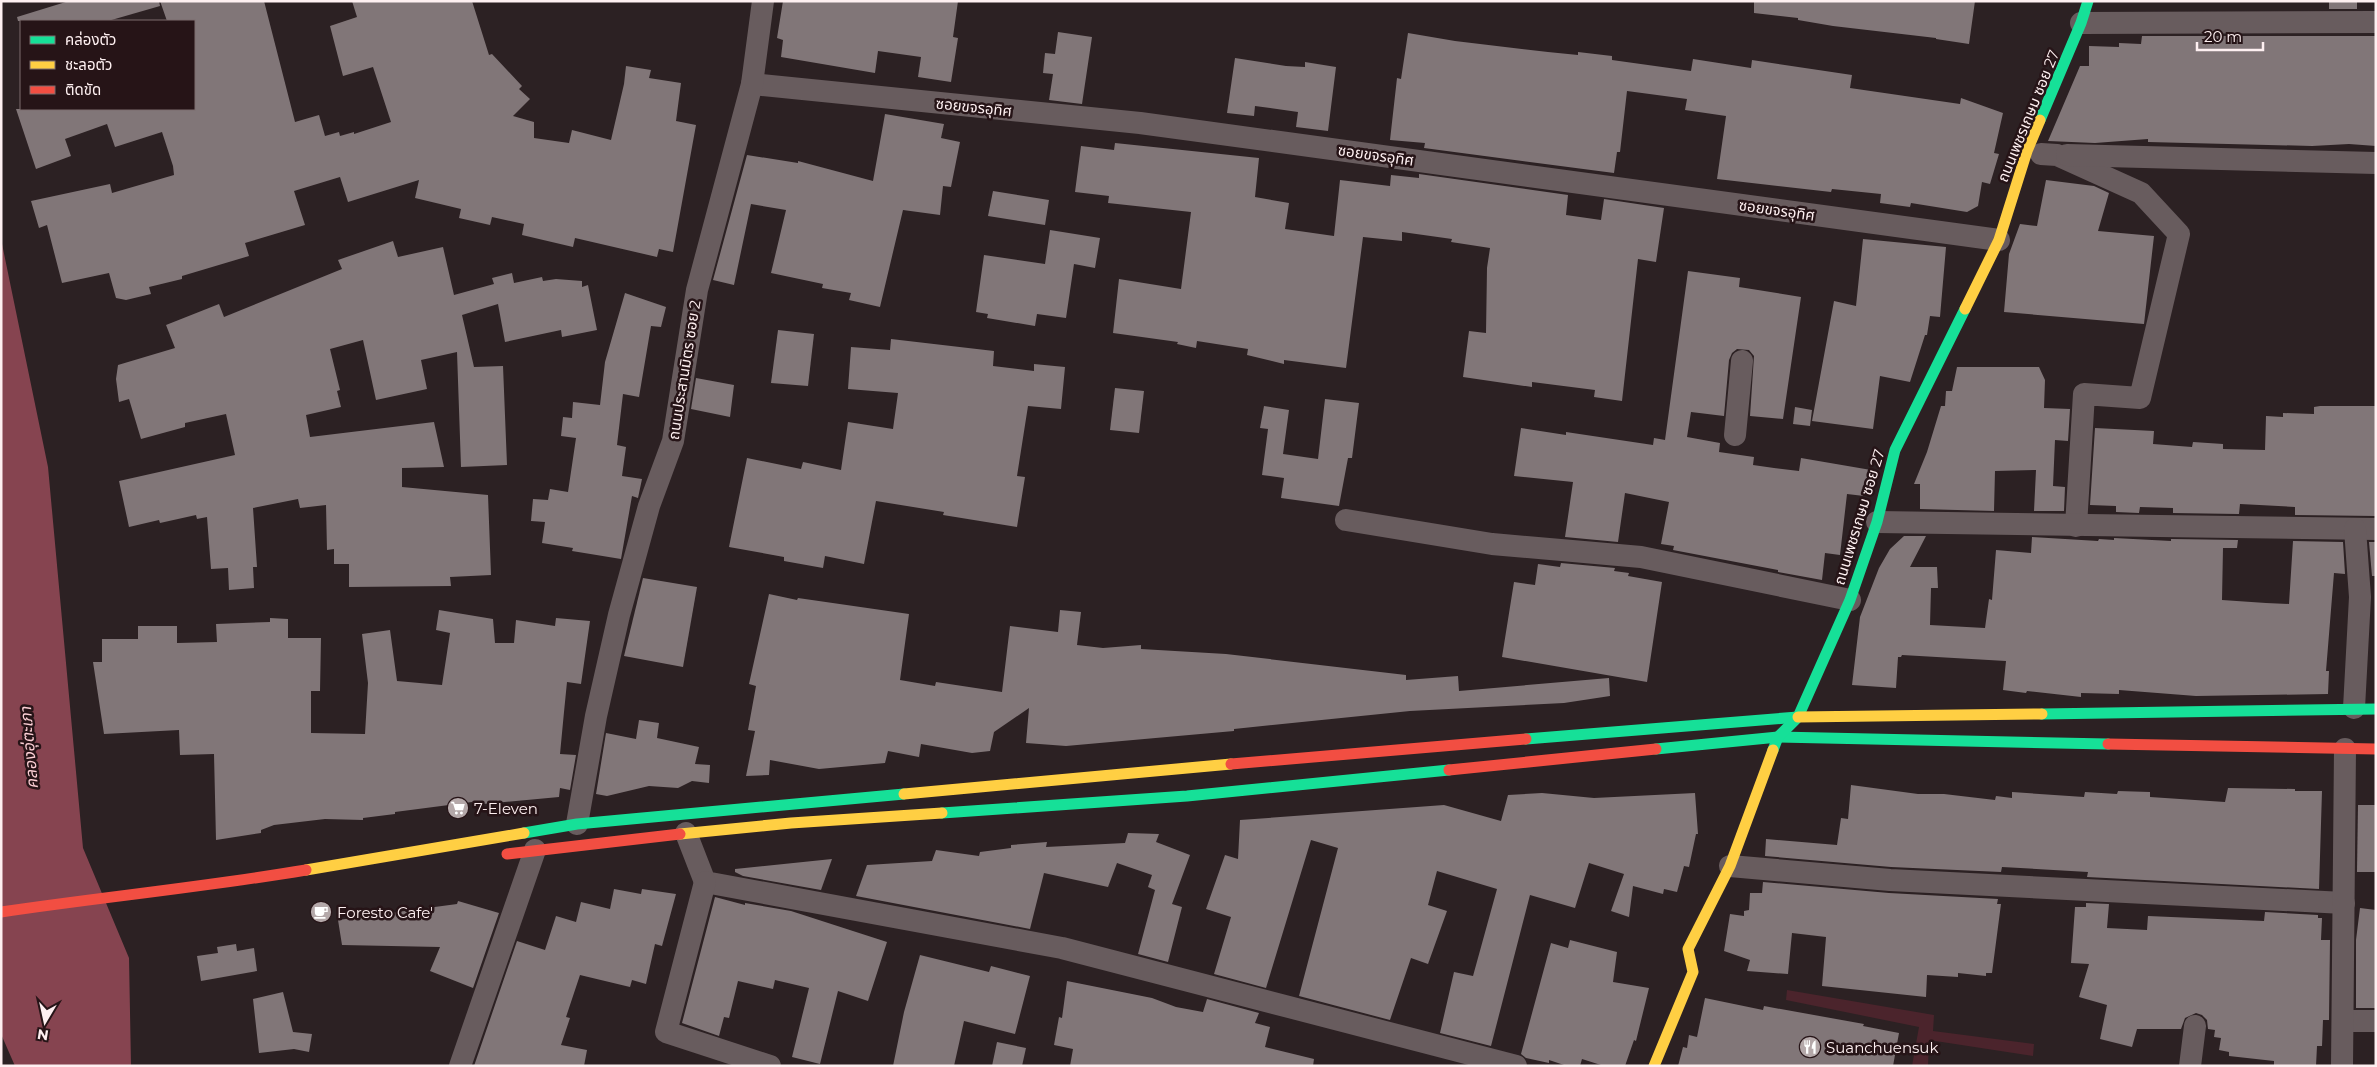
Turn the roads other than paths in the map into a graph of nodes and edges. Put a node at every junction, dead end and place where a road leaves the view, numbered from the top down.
1 (763, 1) edge
2 (2088, 1) edge
3 (2376, 22) edge
4 (2082, 23) junction
5 (752, 84) junction
6 (2034, 153) junction
7 (2376, 163) edge
8 (1999, 240) junction
9 (1742, 361) dead end
10 (1735, 435) dead end
11 (1346, 520) dead end
12 (1877, 522) junction
13 (2076, 526) junction
14 (2365, 529) edge
15 (1850, 600) junction
16 (2365, 709) edge
17 (1798, 717) junction
18 (1778, 737) junction
19 (2345, 749) junction
20 (2376, 749) edge
21 (786, 805) junction
22 (577, 824) junction
23 (791, 824) junction
24 (686, 833) junction
25 (535, 850) junction
26 (496, 856) dead end
27 (1730, 866) junction
28 (705, 882) junction
29 (134, 893) junction
30 (210, 897) dead end
31 (2344, 903) junction
32 (1, 912) edge
33 (2343, 1021) junction
34 (2376, 1021) edge
35 (2195, 1026) dead end
36 (460, 1066) edge
37 (770, 1066) edge
38 (1516, 1066) edge
39 (1654, 1066) edge
40 (2190, 1066) edge
41 (2342, 1066) edge

1 - 5 street, ถนนประสานมิตร ซอย 2
2 - 4 main road, ถนนเพชรเกษม ซอย 27
3 - 4 street
4 - 6 main road, ถนนเพชรเกษม ซอย 27
5 - 8 street, ซอยขจรอุทิศ
5 - 22 street, ถนนประสานมิตร ซอย 2
6 - 7 street
6 - 8 main road, ถนนเพชรเกษม ซอย 27
6 - 13 street
8 - 12 main road, ถนนเพชรเกษม ซอย 27
9 - 10 street
11 - 15 street
12 - 13 street
12 - 15 main road, ถนนเพชรเกษม ซอย 27
13 - 14 street
14 - 16 street
15 - 17 main road, ถนนเพชรเกษม ซอย 27
16 - 17 main road
17 - 18 main road, ถนนเพชรเกษม ซอย 27
17 - 21 main road
18 - 19 main road
18 - 23 main road
18 - 27 main road, ถนนเพชรเกษม ซอย 27
19 - 20 main road
19 - 31 street
21 - 22 main road
21 - 23 main road
22 - 29 main road
23 - 24 main road
24 - 25 main road
24 - 28 street
25 - 26 main road
25 - 36 street
27 - 31 street
27 - 39 main road, ถนนเพชรเกษม ซอย 27
28 - 37 street
28 - 38 street
29 - 30 main road
29 - 32 main road
31 - 33 street
33 - 34 street
33 - 41 street
35 - 40 street

